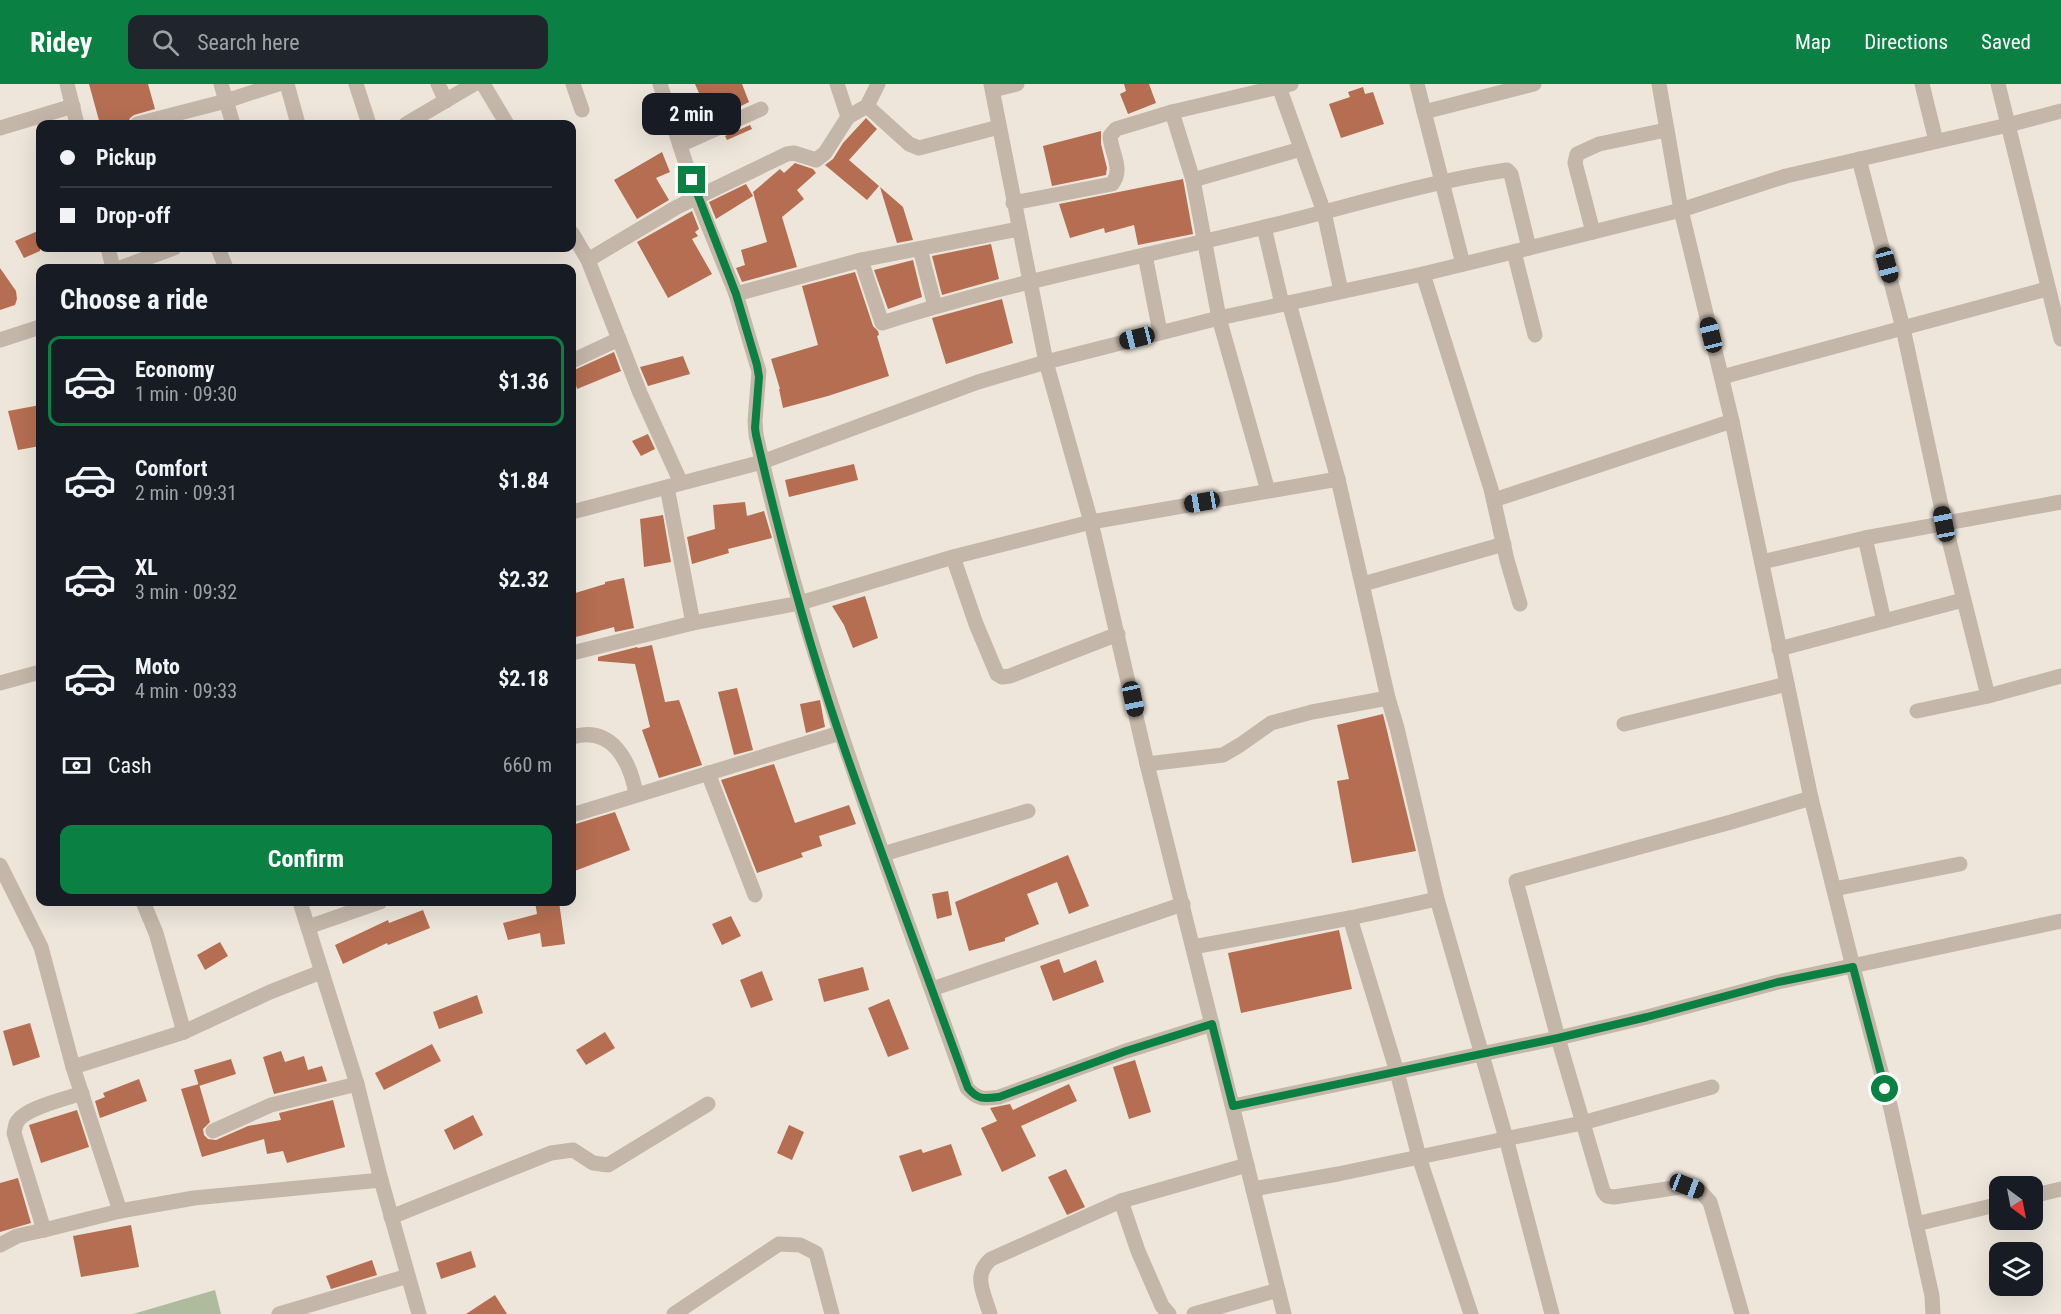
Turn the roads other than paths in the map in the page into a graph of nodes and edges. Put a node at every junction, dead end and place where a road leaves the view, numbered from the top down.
1 (67, 84) edge
2 (221, 84) edge
3 (278, 84) edge
4 (287, 84) edge
5 (356, 84) edge
6 (438, 84) edge
7 (474, 84) edge
8 (483, 84) edge
9 (573, 84) edge
10 (660, 84) edge
11 (837, 84) edge
12 (878, 84) edge
13 (1017, 84) edge
14 (1417, 84) edge
15 (1534, 84) edge
16 (1659, 84) edge
17 (1922, 84) edge
18 (1998, 84) edge
19 (1283, 85) edge
20 (992, 87) edge
21 (226, 101) junction
22 (446, 101) junction
23 (73, 106) junction
24 (867, 106) junction
25 (761, 109) dead end
26 (582, 110) dead end
27 (2061, 111) edge
28 (1172, 112) junction
29 (1424, 112) junction
30 (848, 117) junction
31 (76, 120) edge
32 (164, 120) edge
33 (232, 120) edge
34 (297, 120) edge
35 (368, 120) edge
36 (413, 120) edge
37 (505, 120) edge
38 (2008, 125) junction
39 (999, 127) junction
40 (0, 128) edge
41 (1666, 130) junction
42 (1936, 141) junction
43 (680, 145) junction
44 (1301, 149) junction
45 (1859, 159) junction
46 (1193, 180) junction
47 (1441, 183) junction
48 (698, 198) junction
49 (1013, 203) junction
50 (1680, 210) junction
51 (1324, 212) junction
52 (1264, 227) junction
53 (1018, 229) junction
54 (1593, 232) junction
55 (576, 240) edge
56 (1206, 240) junction
57 (920, 249) junction
58 (1521, 250) junction
59 (163, 252) edge
60 (1145, 255) junction
61 (588, 260) junction
62 (861, 260) junction
63 (131, 264) edge
64 (1463, 264) junction
65 (1423, 274) junction
66 (1030, 281) junction
67 (2048, 289) junction
68 (1341, 291) junction
69 (736, 294) junction
70 (1286, 303) junction
71 (935, 306) junction
72 (1219, 318) junction
73 (36, 328) edge
74 (1903, 328) junction
75 (1160, 332) junction
76 (1535, 335) dead end
77 (619, 339) junction
78 (2061, 339) edge
79 (0, 340) edge
80 (576, 358) edge
81 (1046, 362) junction
82 (1722, 377) junction
83 (1732, 421) junction
84 (762, 462) junction
85 (1338, 479) junction
86 (674, 485) junction
87 (1268, 491) junction
88 (1494, 500) junction
89 (2061, 502) edge
90 (576, 511) edge
91 (1091, 522) junction
92 (1944, 524) junction
93 (1865, 538) junction
94 (1503, 544) junction
95 (953, 557) junction
96 (1762, 562) junction
97 (1363, 585) junction
98 (1963, 600) junction
99 (800, 603) junction
100 (1520, 603) dead end
101 (1884, 621) junction
102 (693, 623) junction
103 (1118, 634) junction
104 (1779, 649) junction
105 (576, 652) edge
106 (36, 673) edge
107 (2061, 676) edge
108 (0, 682) edge
109 (1787, 684) junction
110 (1988, 696) junction
111 (1388, 698) junction
112 (1917, 711) dead end
113 (1624, 724) dead end
114 (576, 732) edge
115 (840, 733) junction
116 (1148, 764) junction
117 (708, 773) junction
118 (636, 794) junction
119 (1811, 798) junction
120 (1028, 811) dead end
121 (576, 814) edge
122 (883, 855) junction
123 (1960, 864) dead end
124 (0, 865) edge
125 (1834, 889) junction
126 (755, 895) dead end
127 (1437, 899) junction
128 (1182, 904) junction
129 (145, 906) edge
130 (301, 906) edge
131 (368, 906) edge
132 (1350, 918) junction
133 (2061, 921) edge
134 (308, 927) junction
135 (1193, 947) junction
136 (1853, 967) junction
137 (321, 972) junction
138 (932, 989) junction
139 (1212, 1024) junction
140 (184, 1032) junction
141 (1558, 1038) junction
142 (1482, 1054) junction
143 (73, 1067) junction
144 (1397, 1072) junction
145 (357, 1084) junction
146 (1712, 1086) dead end
147 (82, 1093) junction
148 (708, 1104) dead end
149 (1233, 1106) junction
150 (1582, 1123) junction
151 (213, 1131) dead end
152 (1506, 1138) junction
153 (1419, 1157) junction
154 (1247, 1165) junction
155 (381, 1180) junction
156 (2061, 1188) edge
157 (1253, 1189) junction
158 (2043, 1193) edge
159 (1121, 1201) junction
160 (1989, 1207) edge
161 (120, 1211) junction
162 (391, 1217) junction
163 (1916, 1224) junction
164 (44, 1230) junction
165 (0, 1245) edge
166 (408, 1276) junction
167 (1278, 1290) junction
168 (279, 1314) edge
169 (419, 1314) edge
170 (674, 1314) edge
171 (832, 1314) edge
172 (990, 1314) edge
173 (1169, 1314) edge
174 (1194, 1314) edge
175 (1284, 1314) edge
176 (1471, 1314) edge
177 (1552, 1314) edge
178 (1742, 1314) edge
179 (1934, 1314) edge

1 - 23 street
2 - 21 street
3 - 21 street
4 - 34 street
5 - 35 street
6 - 22 street
7 - 22 street
8 - 37 street
9 - 26 street
10 - 43 street
11 - 30 street
12 - 24 street
13 - 20 street
14 - 29 street
15 - 29 street
16 - 41 street
17 - 42 street
18 - 38 street
19 - 28 street
19 - 44 street
20 - 39 street
21 - 32 street
21 - 33 street
22 - 36 street
23 - 31 street
23 - 40 street
24 - 30 street
24 - 39 street
25 - 43 street
27 - 38 street
28 - 46 street
28 - 49 street
29 - 47 street
30 - 48 street
38 - 42 street
38 - 67 street
39 - 49 street
41 - 50 street
41 - 54 street
42 - 45 street
43 - 48 street
44 - 46 street
44 - 51 street
45 - 50 street
45 - 74 street
46 - 56 street
47 - 51 street
47 - 58 street
47 - 64 street
48 - 61 street
48 - 69 street
49 - 53 street
50 - 54 street
50 - 82 street
51 - 52 street
51 - 68 street
52 - 56 street
52 - 70 street
53 - 57 street
53 - 66 street
54 - 58 street
55 - 61 street
56 - 60 street
56 - 72 street
57 - 62 street
57 - 71 street
58 - 64 street
58 - 76 street
59 - 63 street
60 - 66 street
60 - 75 street
61 - 77 street
62 - 69 street
62 - 71 street
64 - 65 street
65 - 68 street
65 - 88 street
66 - 71 street
66 - 81 street
67 - 74 street
67 - 78 street
68 - 70 street
69 - 84 street
70 - 72 street
70 - 85 street
72 - 75 street
72 - 87 street
73 - 79 street
74 - 82 street
74 - 92 street
75 - 81 street
77 - 80 street
77 - 86 street
81 - 84 street
81 - 91 street
82 - 83 street
83 - 88 street
83 - 96 street
84 - 86 street
84 - 99 street
85 - 87 street
85 - 97 street
86 - 90 street
86 - 102 street
87 - 91 street
88 - 94 street
89 - 92 street
91 - 95 street
91 - 103 street
92 - 93 street
92 - 98 street
93 - 96 street
93 - 101 street
94 - 97 street
94 - 100 street
95 - 99 street
95 - 103 street
96 - 104 street
97 - 111 street
98 - 101 street
98 - 110 street
99 - 102 street
99 - 115 street
101 - 104 street
102 - 105 street
103 - 116 street
104 - 109 street
106 - 108 street
107 - 110 street
109 - 113 street
109 - 119 street
110 - 112 street
111 - 116 street
111 - 127 street
114 - 118 street
115 - 117 street
115 - 122 street
116 - 128 street
117 - 118 street
117 - 126 street
118 - 121 street
119 - 125 street
119 - 141 street
120 - 122 street
122 - 138 street
123 - 125 street
124 - 143 street
125 - 136 street
127 - 132 street
127 - 142 street
128 - 135 street
128 - 138 street
129 - 140 street
130 - 134 street
131 - 134 street
132 - 135 street
132 - 144 street
133 - 136 street
134 - 137 street
135 - 139 street
136 - 141 street
136 - 163 street
137 - 140 street
137 - 145 street
138 - 139 street
139 - 149 street
140 - 143 street
141 - 142 street
141 - 150 street
142 - 144 street
142 - 152 street
143 - 147 street
144 - 149 street
144 - 153 street
145 - 151 street
145 - 155 street
146 - 150 street
147 - 161 street
147 - 164 street
148 - 162 street
149 - 154 street
150 - 152 street
150 - 178 street
152 - 153 street
152 - 177 street
153 - 157 street
153 - 176 street
154 - 157 street
154 - 159 street
155 - 161 street
155 - 162 street
156 - 158 street
157 - 167 street
159 - 172 street
159 - 173 street
160 - 163 street
161 - 164 street
162 - 166 street
163 - 179 street
164 - 165 street
166 - 168 street
166 - 169 street
167 - 174 street
167 - 175 street
170 - 171 street

